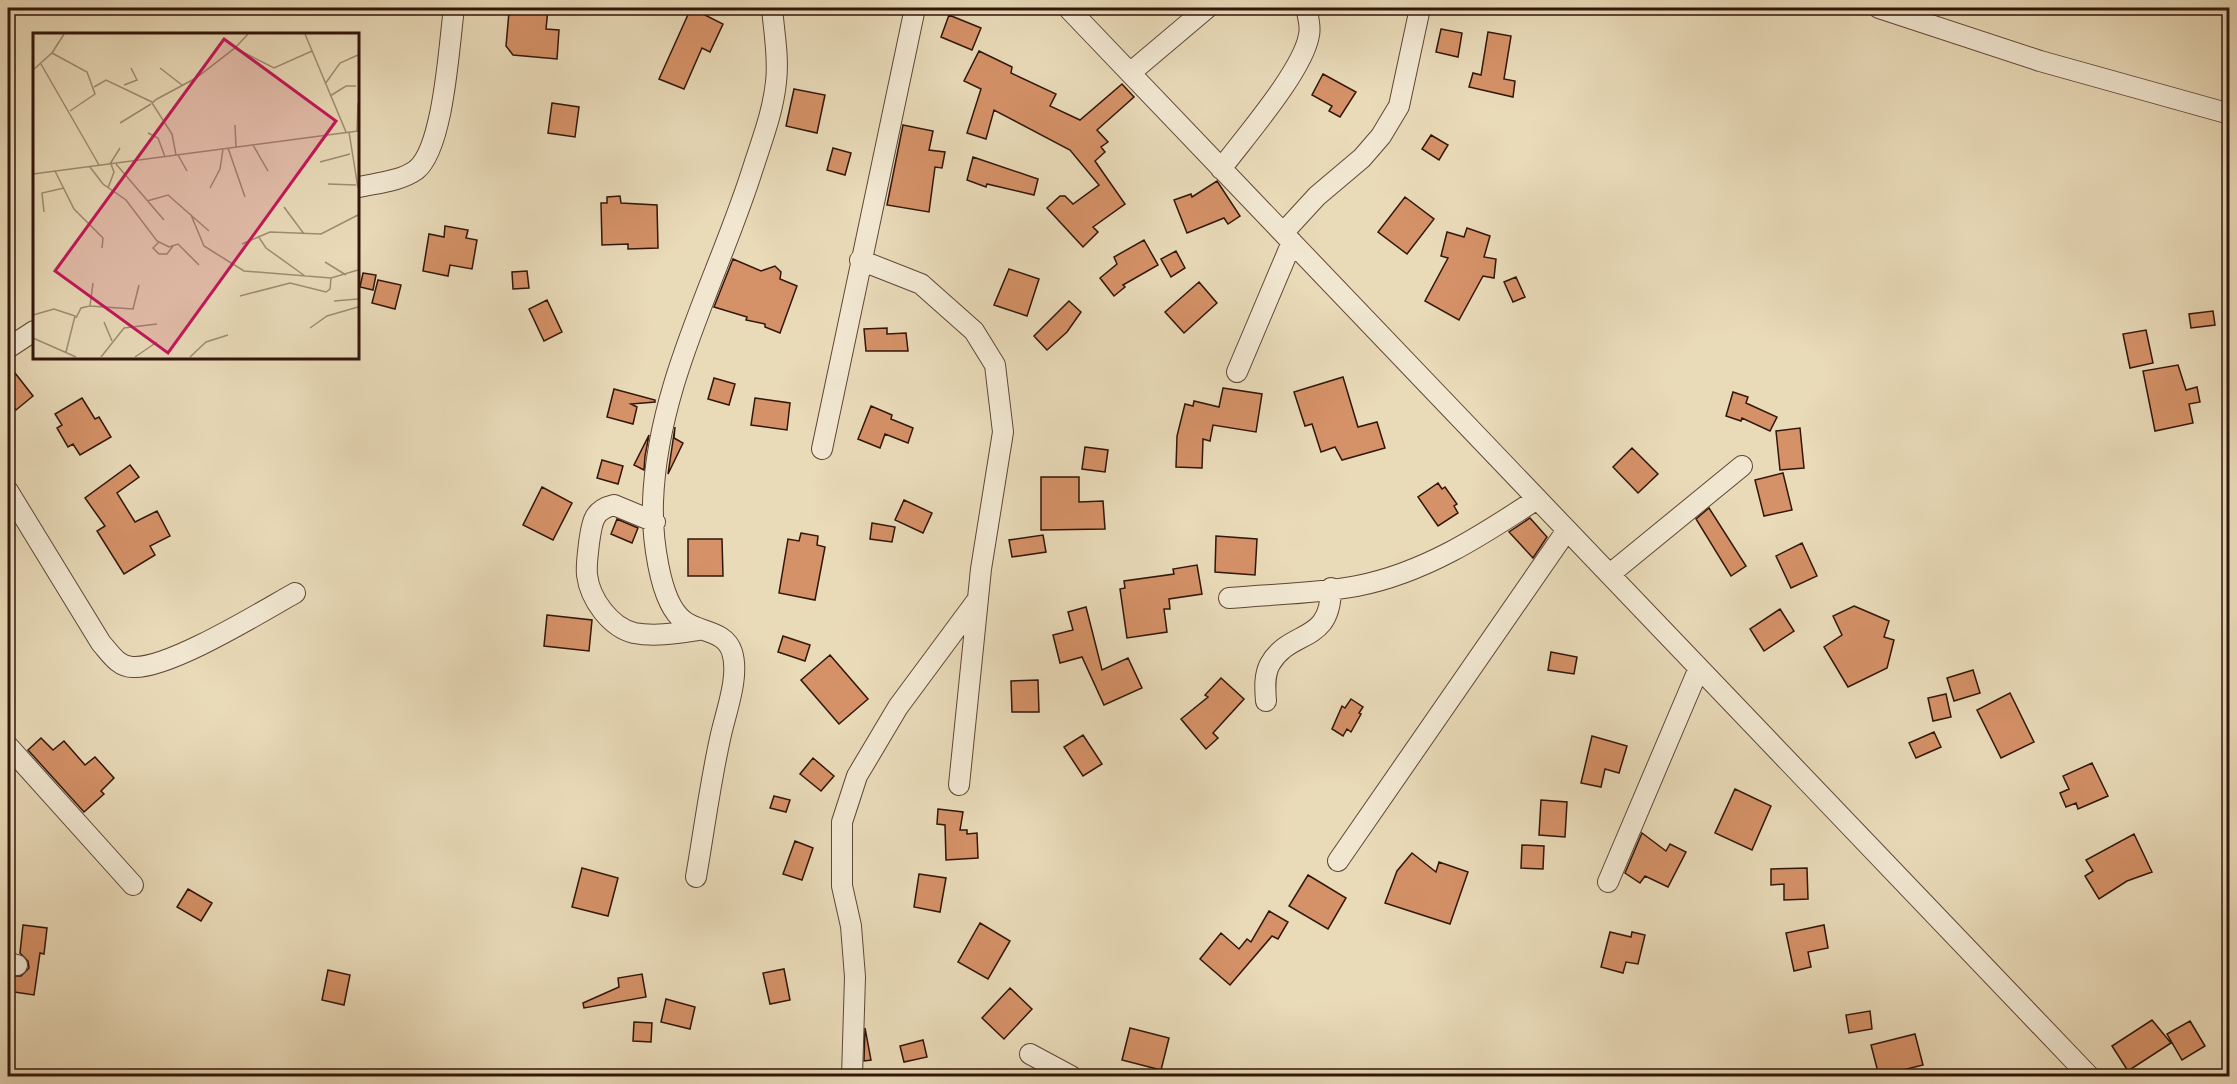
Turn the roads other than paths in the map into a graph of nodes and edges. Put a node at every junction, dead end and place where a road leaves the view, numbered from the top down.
1 (454, 8) edge
2 (772, 8) edge
3 (915, 8) edge
4 (1068, 8) edge
5 (1207, 8) edge
6 (1306, 8) edge
7 (1420, 8) edge
8 (1879, 8) edge
9 (1130, 73) junction
10 (2229, 114) edge
11 (1221, 169) junction
12 (359, 187) dead end
13 (1287, 238) junction
14 (860, 260) junction
15 (33, 332) edge
16 (8, 348) edge
17 (1237, 372) dead end
18 (822, 449) dead end
19 (1742, 466) dead end
20 (8, 491) edge
21 (1537, 499) junction
22 (655, 522) junction
23 (1567, 531) junction
24 (1610, 574) junction
25 (1331, 588) junction
26 (295, 593) dead end
27 (978, 598) junction
28 (1229, 598) dead end
29 (698, 630) junction
30 (1699, 668) junction
31 (1266, 701) dead end
32 (8, 747) edge
33 (959, 785) dead end
34 (1338, 861) dead end
35 (696, 877) dead end
36 (1608, 882) dead end
37 (133, 885) dead end
38 (1030, 1054) dead end
39 (852, 1077) edge
40 (1071, 1077) edge
41 (2089, 1077) edge

1 - 12 street
2 - 22 street
3 - 14 street
4 - 9 street
5 - 9 street
6 - 11 street
7 - 13 street
8 - 10 street
9 - 11 street
11 - 13 street
13 - 17 street
13 - 21 street
14 - 18 street
14 - 27 street
15 - 16 street
19 - 24 street
20 - 26 street
21 - 23 street
21 - 25 street
22 - 29 street
22 - 29 street
23 - 24 street
23 - 34 street
24 - 30 street
25 - 28 street
25 - 31 street
27 - 33 street
27 - 39 street
29 - 35 street
30 - 36 street
30 - 41 street
32 - 37 street
38 - 40 street

